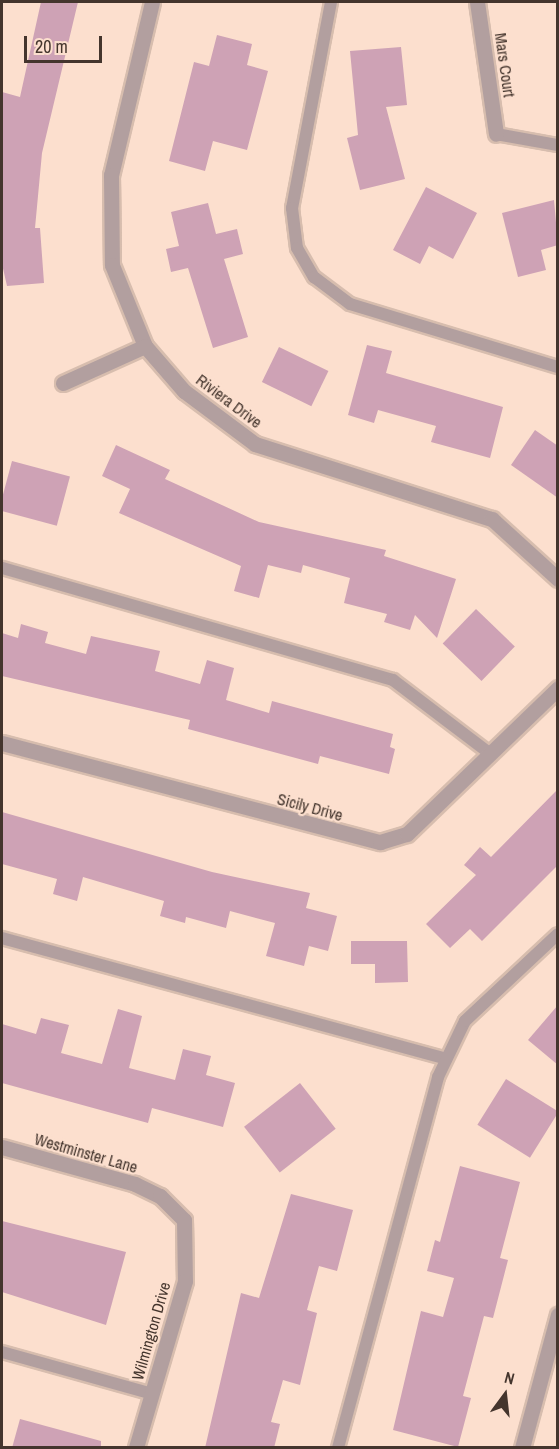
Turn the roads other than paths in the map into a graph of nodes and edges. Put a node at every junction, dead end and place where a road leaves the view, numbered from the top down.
1 (152, 2) edge
2 (331, 2) edge
3 (477, 2) edge
4 (496, 134) joint
5 (558, 145) edge
6 (145, 346) junction
7 (558, 367) edge
8 (63, 383) dead end
9 (2, 568) edge
10 (558, 579) edge
11 (558, 688) edge
12 (2, 743) edge
13 (489, 753) junction
14 (558, 934) edge
15 (2, 938) edge
16 (446, 1059) junction
17 (2, 1147) edge
18 (160, 1196) joint
19 (558, 1315) edge
20 (2, 1352) edge
21 (152, 1394) junction
22 (136, 1448) edge
23 (338, 1448) edge
24 (522, 1448) edge

1 - 6 street, Riviera Drive
2 - 7 lane
3 - 4 street, Mars Court
4 - 5 lane
6 - 8 street
6 - 10 street, Riviera Drive
9 - 13 lane
11 - 13 street, Sicily Drive
12 - 13 street, Sicily Drive
14 - 16 lane
15 - 16 lane
16 - 23 lane
17 - 18 street, Westminster Lane
18 - 21 street, Wilmington Drive
19 - 24 street
20 - 21 lane
21 - 22 street, Wilmington Drive

